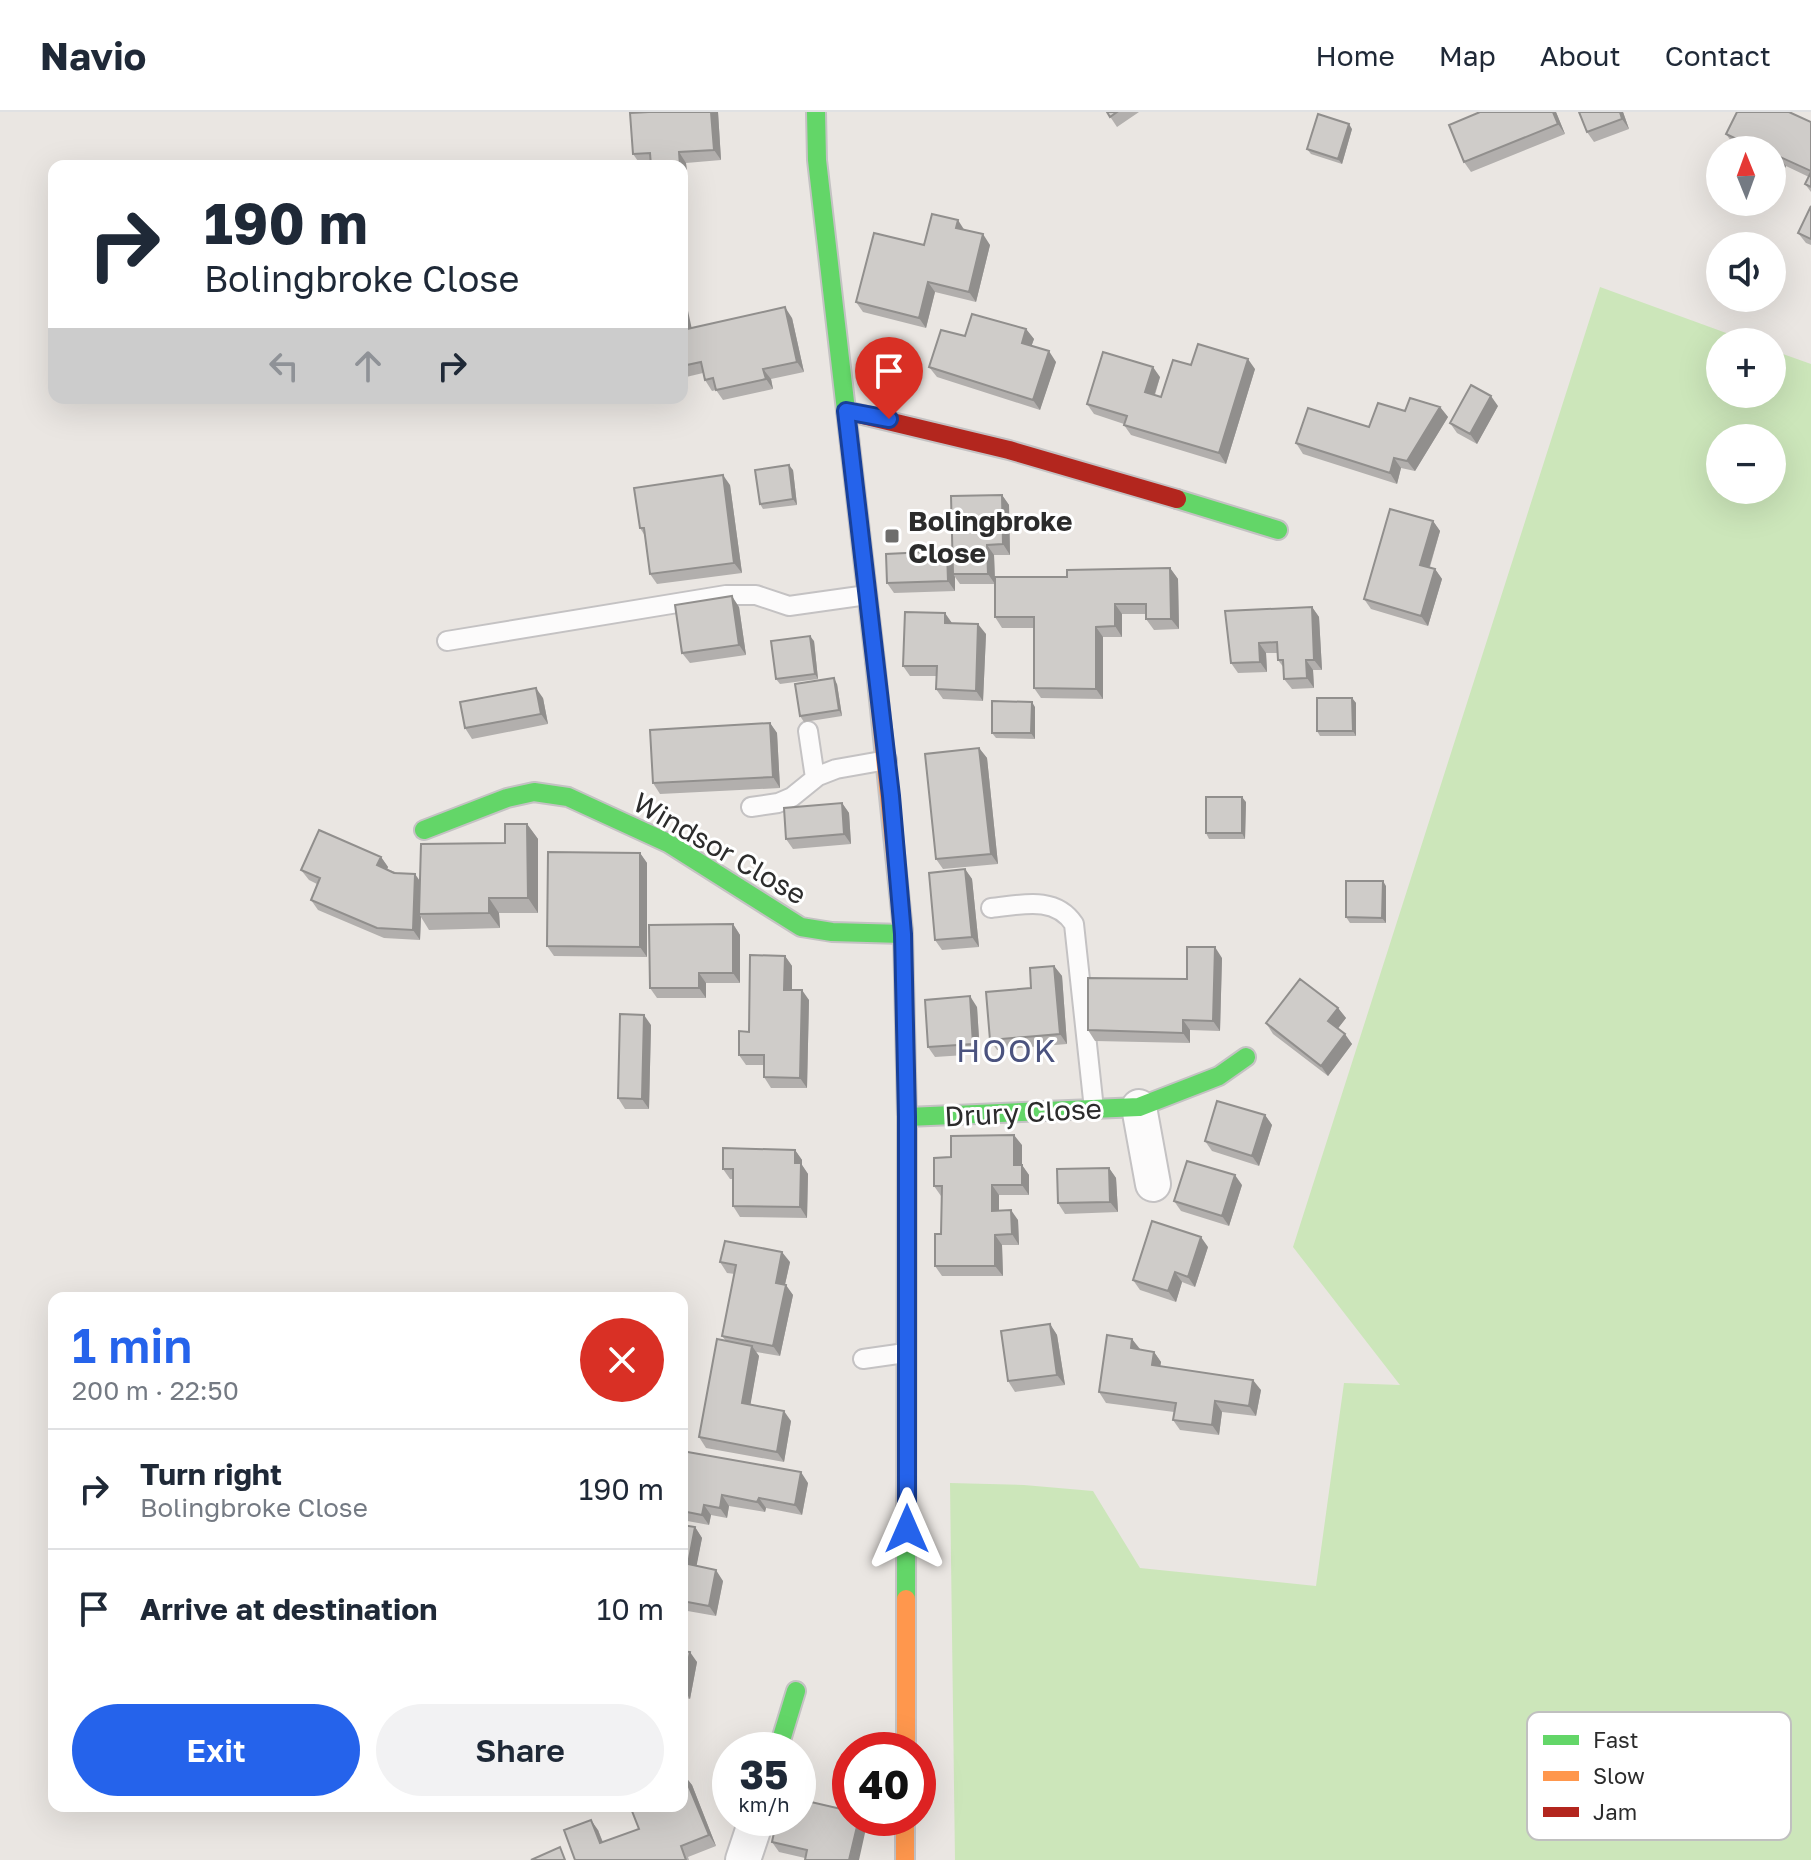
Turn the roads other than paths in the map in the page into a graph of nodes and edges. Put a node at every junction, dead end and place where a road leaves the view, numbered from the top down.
1 (816, 112) edge
2 (846, 411) junction
3 (1278, 530) dead end
4 (867, 595) junction
5 (447, 641) dead end
6 (808, 731) dead end
7 (887, 760) junction
8 (815, 778) junction
9 (751, 807) dead end
10 (424, 830) dead end
11 (991, 908) dead end
12 (903, 934) junction
13 (1246, 1057) dead end
14 (1139, 1107) junction
15 (1094, 1109) junction
16 (907, 1117) junction
17 (1153, 1184) dead end
18 (905, 1353) junction
19 (863, 1359) dead end
20 (796, 1691) dead end
21 (783, 1732) edge
22 (906, 1732) edge
23 (751, 1836) edge
24 (905, 1836) edge
25 (743, 1860) edge
26 (905, 1860) edge

1 - 2 street
2 - 3 street
2 - 4 street
4 - 5 lane
4 - 7 street
6 - 8 lane
7 - 8 lane
7 - 12 street
8 - 9 lane
10 - 12 street, Windsor Close
11 - 15 lane
12 - 16 street
13 - 14 street, Drury Close
14 - 15 street, Drury Close
14 - 17 street, Drury Close
15 - 16 street, Drury Close
16 - 18 street
18 - 19 lane
18 - 22 street
20 - 21 street
23 - 25 street
24 - 26 street

